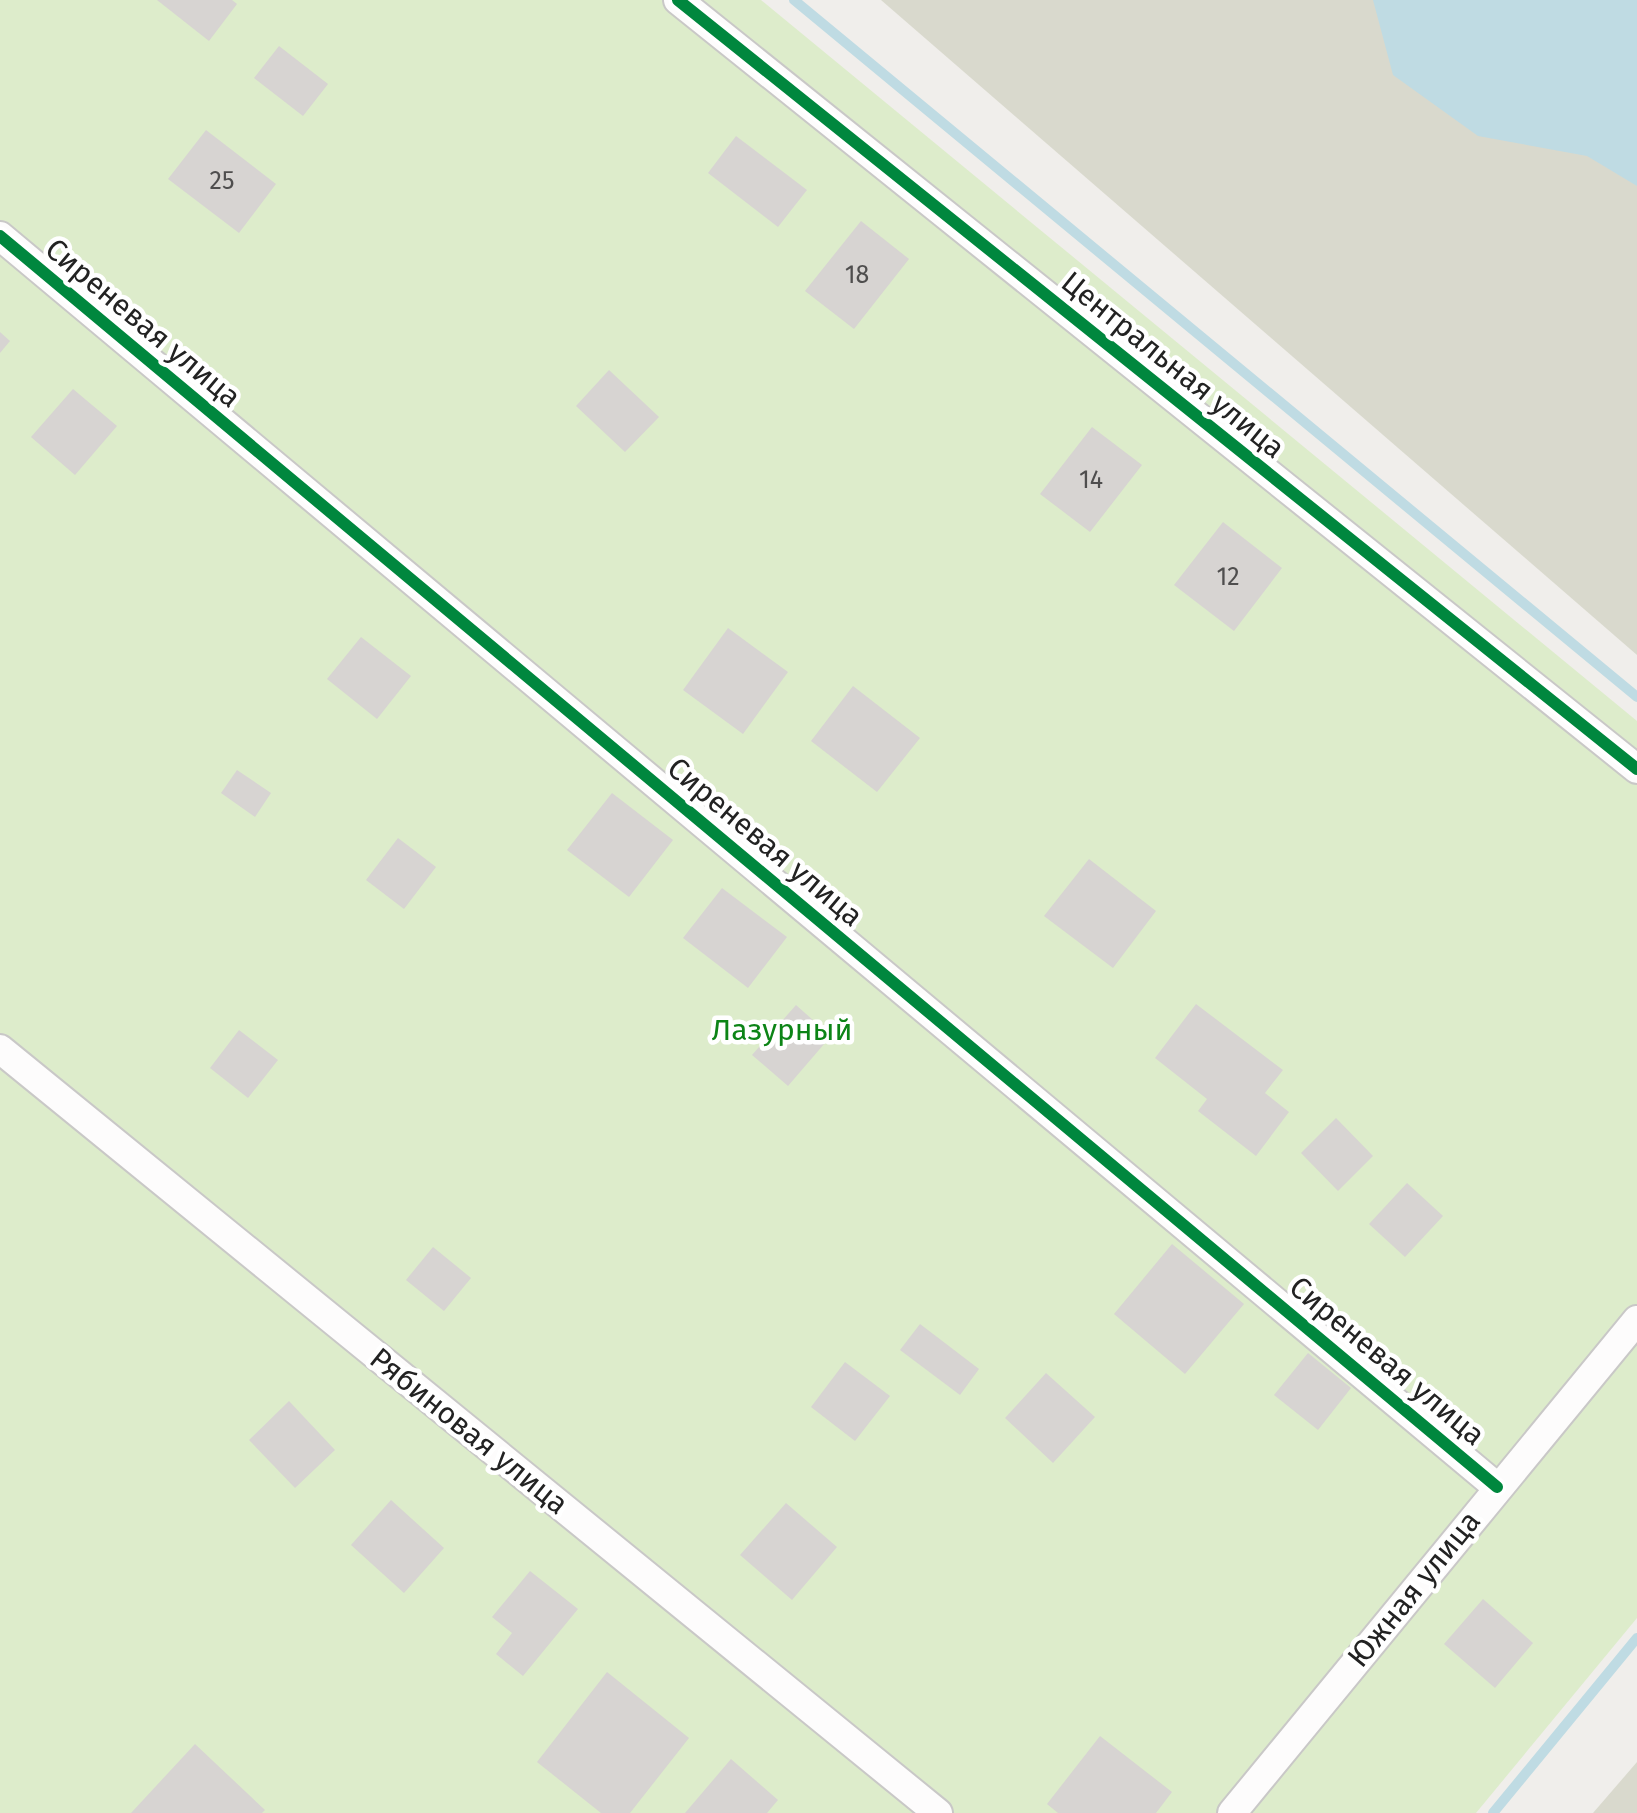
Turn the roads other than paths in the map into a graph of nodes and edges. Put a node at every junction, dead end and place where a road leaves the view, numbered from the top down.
1 (678, 0) edge
2 (0, 236) edge
3 (1637, 768) edge
4 (0, 1050) edge
5 (1637, 1320) edge
6 (1498, 1486) junction
7 (938, 1813) edge
8 (1232, 1813) edge

1 - 3 street, Центральная улица
2 - 6 street, Сиреневая улица
4 - 7 street, Рябиновая улица
5 - 6 street, Южная улица
6 - 8 street, Южная улица

